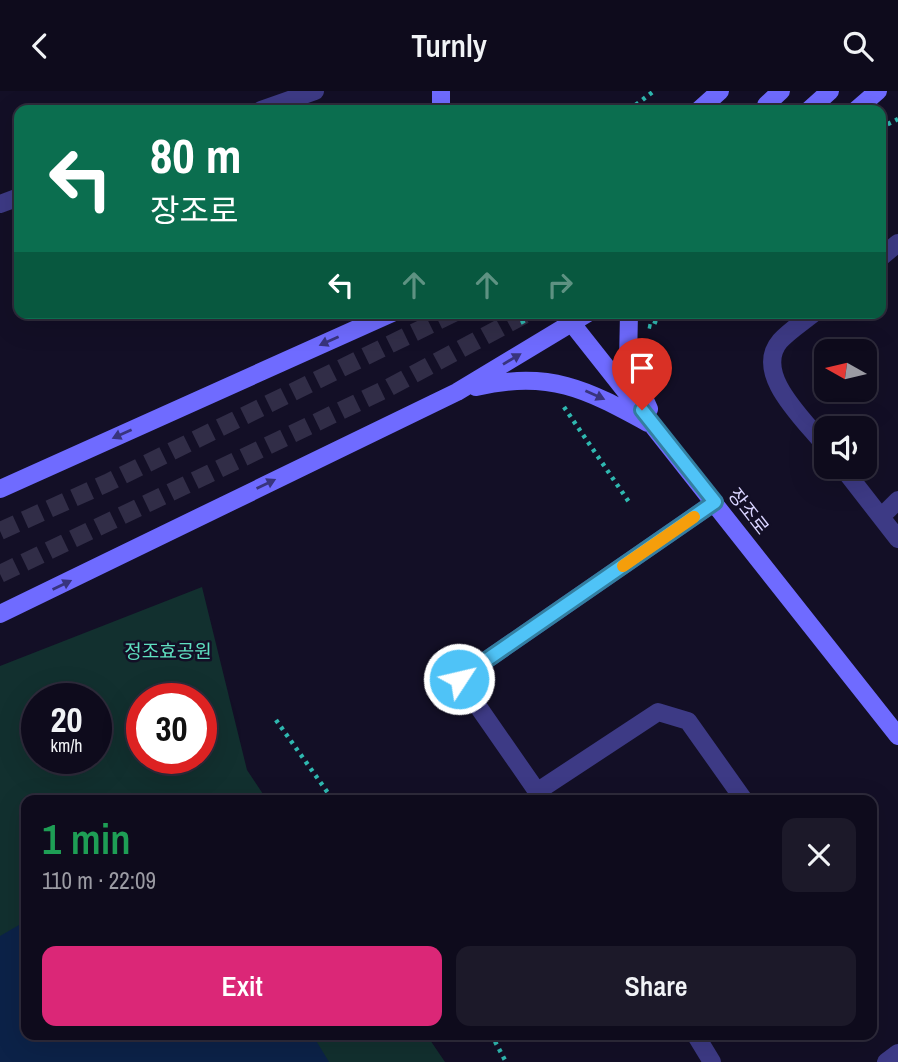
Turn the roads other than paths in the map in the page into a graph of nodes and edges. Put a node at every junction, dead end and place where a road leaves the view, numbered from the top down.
1 (314, 91) edge
2 (781, 91) edge
3 (830, 91) edge
4 (878, 91) edge
5 (275, 105) edge
6 (766, 105) dead end
7 (815, 105) edge
8 (862, 105) edge
9 (379, 319) edge
10 (566, 319) edge
11 (569, 319) edge
12 (629, 319) edge
13 (807, 319) edge
14 (457, 392) junction
15 (657, 428) junction
16 (814, 432) edge
17 (851, 479) edge
18 (0, 489) edge
19 (898, 500) edge
20 (715, 502) junction
21 (881, 517) junction
22 (898, 539) edge
23 (0, 614) edge
24 (898, 736) edge
25 (539, 795) edge
26 (541, 795) edge
27 (740, 795) edge
28 (705, 1040) edge
29 (898, 1053) edge
30 (712, 1062) edge
31 (886, 1062) edge

1 - 5 street
2 - 6 main road
3 - 7 main road
4 - 8 main road
9 -> 18 main road
14 -> 10 main road
11 - 15 main road, 장조로
12 - 15 main road
13 - 16 street
14 -> 15 main road
23 -> 14 main road
15 - 20 main road, 장조로
17 - 21 street
19 - 21 street
20 - 24 main road, 장조로
20 - 25 street
21 - 22 street
26 - 27 street
28 - 30 street
29 - 31 street

